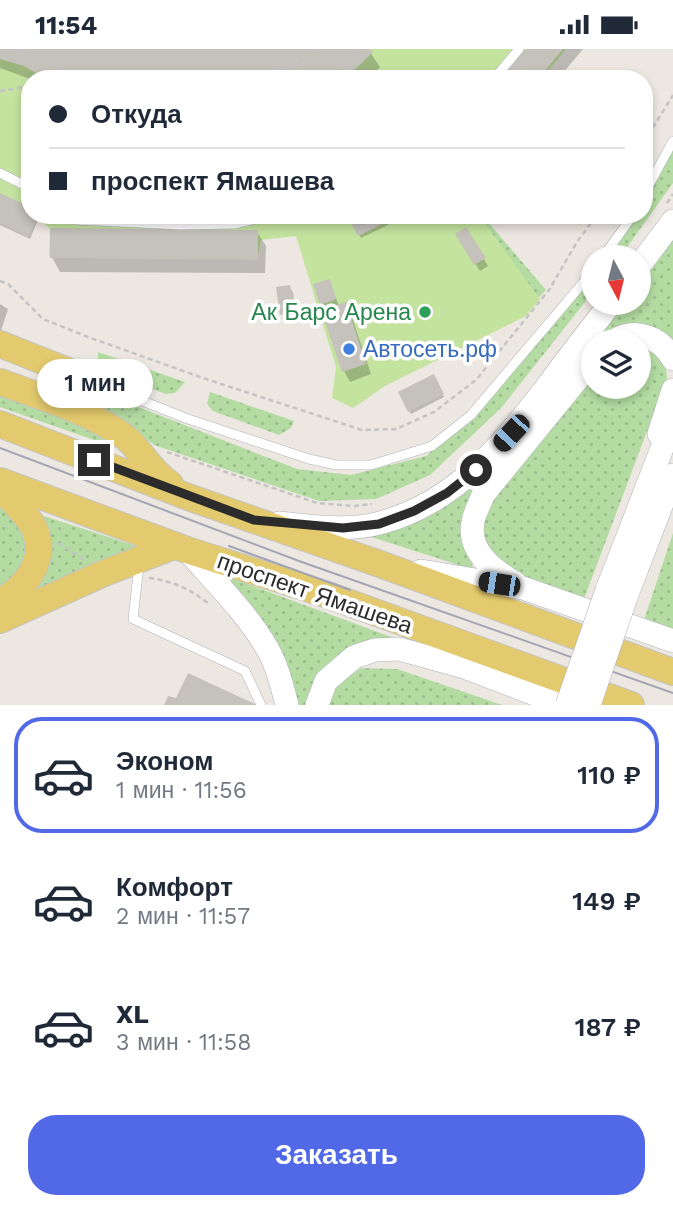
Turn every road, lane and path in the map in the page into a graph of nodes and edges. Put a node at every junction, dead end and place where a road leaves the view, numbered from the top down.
1 (18, 49) edge
2 (319, 49) edge
3 (360, 49) edge
4 (519, 49) edge
5 (62, 70) edge
6 (280, 70) edge
7 (336, 70) edge
8 (502, 70) edge
9 (21, 87) edge
10 (0, 91) edge
11 (673, 95) edge
12 (653, 127) edge
13 (673, 141) edge
14 (0, 173) edge
15 (653, 178) edge
16 (21, 184) edge
17 (673, 221) edge
18 (160, 224) edge
19 (234, 224) edge
20 (590, 224) edge
21 (627, 224) edge
22 (612, 245) edge
23 (651, 250) edge
24 (0, 281) edge
25 (581, 285) edge
26 (602, 315) edge
27 (651, 339) edge
28 (0, 344) edge
29 (673, 359) edge
30 (78, 375) junction
31 (581, 375) edge
32 (0, 382) edge
33 (673, 390) edge
34 (70, 407) junction
35 (673, 420) edge
36 (0, 424) edge
37 (161, 450) dead end
38 (673, 475) edge
39 (0, 481) edge
40 (0, 487) edge
41 (188, 497) junction
42 (381, 503) dead end
43 (254, 520) junction
44 (630, 527) junction
45 (56, 542) dead end
46 (180, 548) junction
47 (380, 564) junction
48 (94, 566) dead end
49 (138, 568) junction
50 (523, 588) junction
51 (325, 594) junction
52 (616, 594) junction
53 (0, 602) edge
54 (217, 610) dead end
55 (0, 620) edge
56 (672, 640) edge
57 (464, 667) junction
58 (673, 673) edge
59 (261, 705) edge
60 (286, 705) edge
61 (317, 705) edge
62 (565, 705) edge
63 (589, 705) edge
64 (631, 705) edge

1 - 5 path
2 - 6 path
3 - 7 path
4 - 8 lane
9 - 10 path
11 - 12 path
13 - 15 lane
14 - 16 lane
17 - 23 main road
18 - 19 lane
20 - 24 path
21 - 22 lane
25 - 30 lane
26 - 43 main road
27 - 29 main road
28 - 30 main road
30 - 34 main road
31 - 50 main road
32 - 34 main road
33 - 44 main road
34 - 41 main road
35 - 44 main road
36 - 41 main road, проспект Ямашева
37 - 42 path
38 - 52 main road
39 - 46 main road, проспект Ямашева
40 - 53 main road
41 - 43 main road, проспект Ямашева
43 - 47 main road, проспект Ямашева
44 - 52 main road
45 - 48 path
46 - 49 main road
46 - 51 main road, проспект Ямашева
46 - 60 main road
47 - 50 main road
47 - 58 main road, проспект Ямашева
49 - 54 path
49 - 55 main road
49 - 59 lane
50 - 56 main road
51 - 57 main road
51 - 64 main road, проспект Ямашева
52 - 62 main road, bridge
52 - 63 main road, bridge
57 - 61 main road
57 - 62 main road

